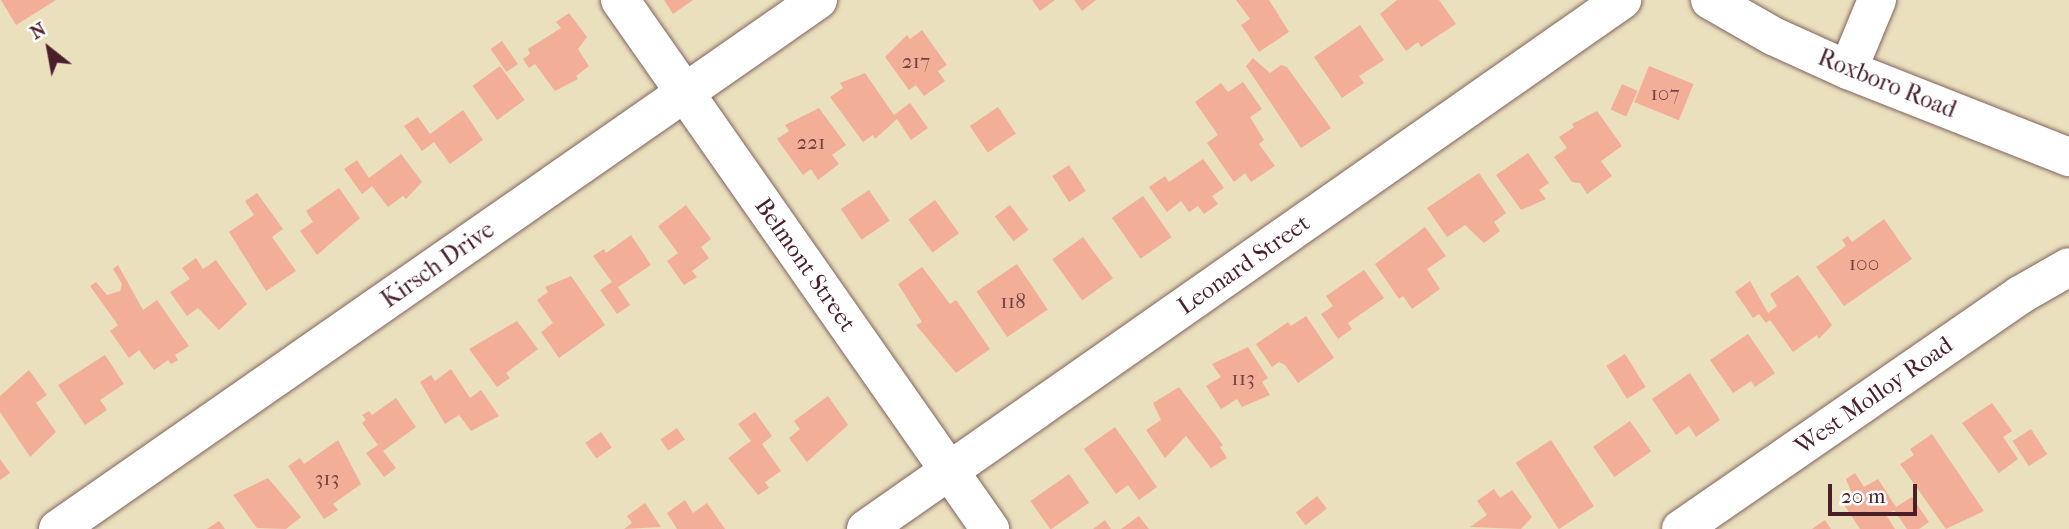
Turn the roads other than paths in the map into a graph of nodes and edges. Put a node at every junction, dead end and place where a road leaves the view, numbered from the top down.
1 (620, 0) edge
2 (818, 0) edge
3 (1622, 0) edge
4 (1710, 0) edge
5 (1877, 0) edge
6 (1848, 69) junction
7 (685, 94) junction
8 (2069, 157) edge
9 (2069, 267) edge
10 (950, 471) junction
11 (58, 529) edge
12 (866, 529) edge
13 (990, 529) edge
14 (1681, 529) edge

1 - 7 street, Belmont Street
2 - 7 street, Kirsch Drive
3 - 10 street, Leonard Street
4 - 6 street, Roxboro Road
5 - 6 street
6 - 8 street, Roxboro Road
7 - 10 street, Belmont Street
7 - 11 street, Kirsch Drive
9 - 14 street, West Molloy Road
10 - 12 street, Leonard Street
10 - 13 street, Belmont Street

